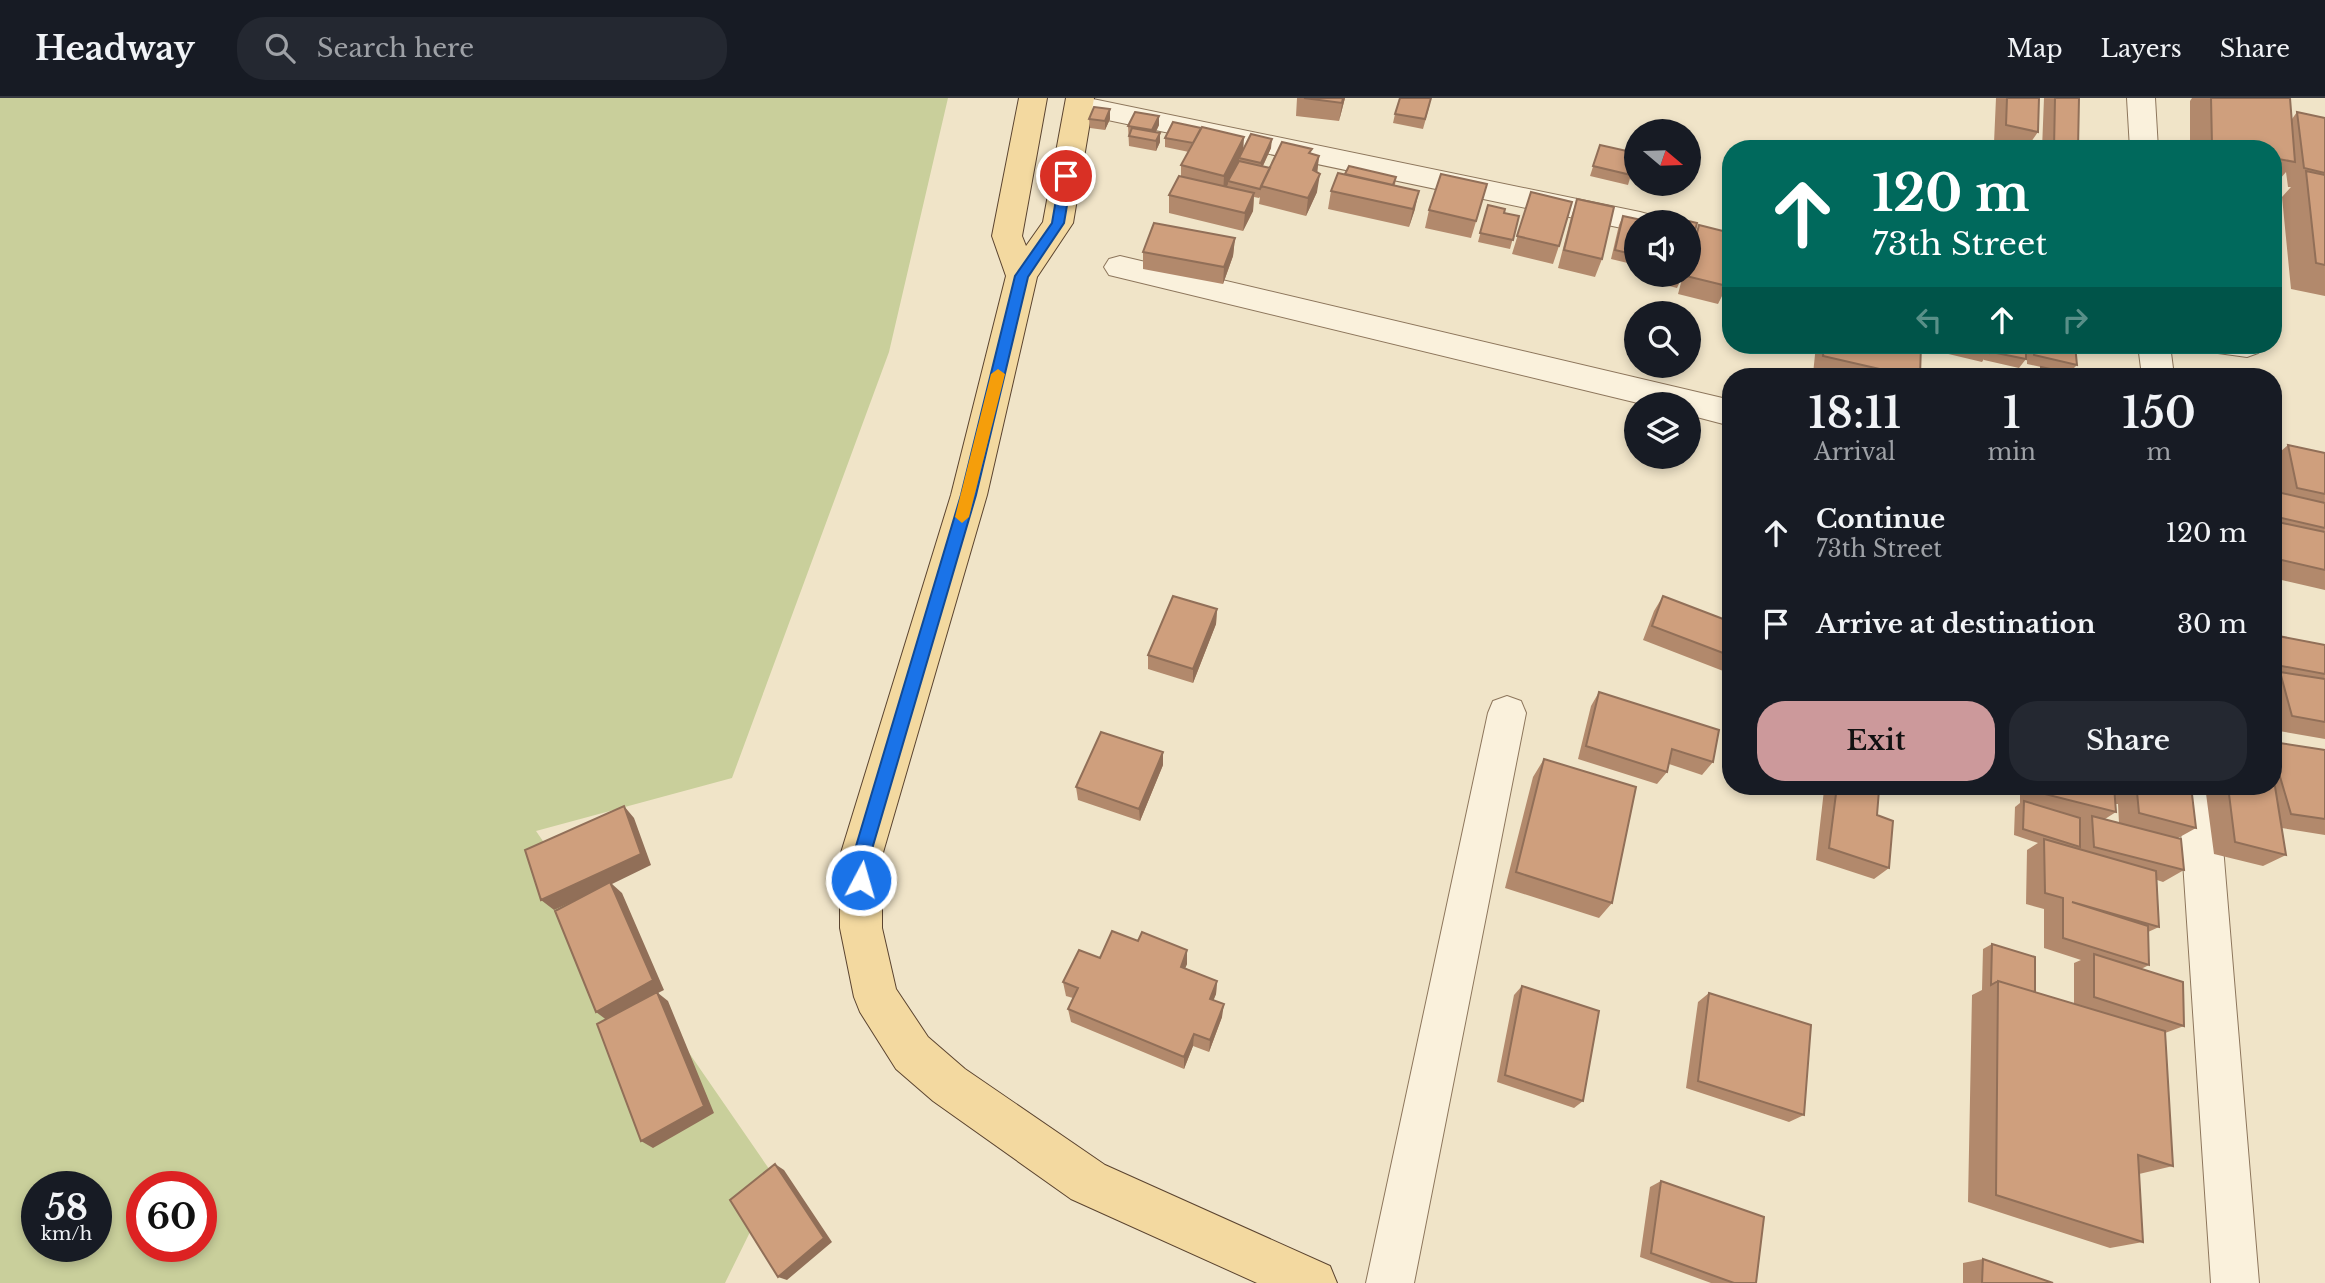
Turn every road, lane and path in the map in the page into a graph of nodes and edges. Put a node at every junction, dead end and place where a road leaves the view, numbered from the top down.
1 (1033, 98) edge
2 (2141, 98) edge
3 (1079, 101) edge
4 (2143, 140) edge
5 (1624, 219) edge
6 (1120, 267) dead end
7 (1021, 276) junction
8 (1722, 411) edge
9 (1507, 713) dead end
10 (2199, 795) edge
11 (1313, 1283) edge
12 (1390, 1283) edge
13 (2235, 1283) edge

1 - 7 main road
2 - 4 street
3 - 5 street
3 - 7 main road
6 - 8 street
7 - 11 main road
9 - 12 street
10 - 13 street

